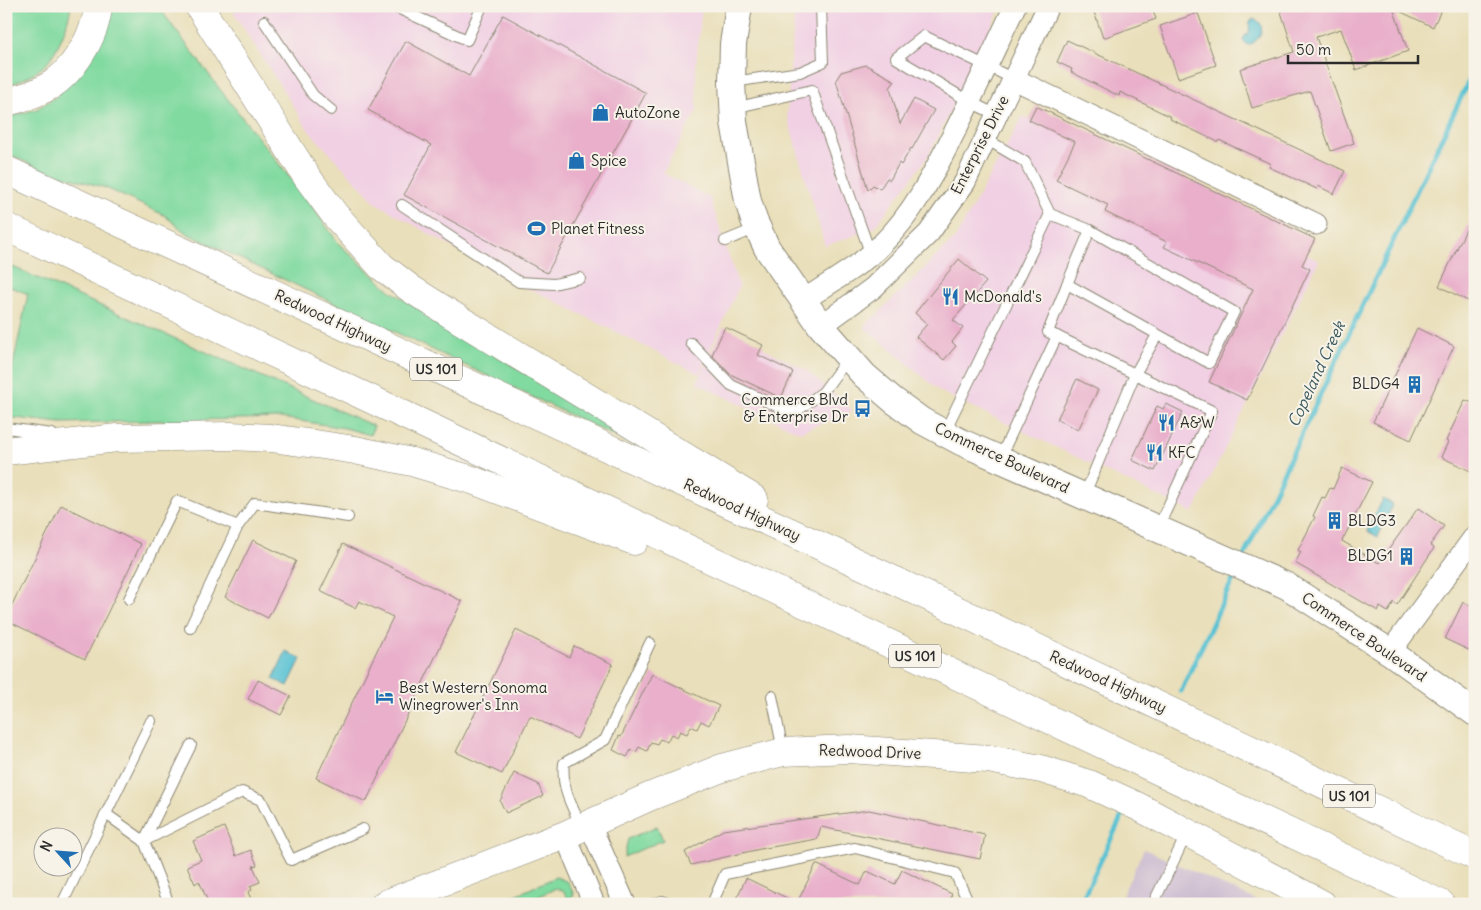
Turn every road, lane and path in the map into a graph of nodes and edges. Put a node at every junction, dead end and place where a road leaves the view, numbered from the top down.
1 (98, 6) edge
2 (199, 6) edge
3 (393, 6) edge
4 (482, 6) edge
5 (739, 6) edge
6 (821, 6) edge
7 (1015, 6) edge
8 (1048, 6) edge
9 (264, 22) dead end
10 (986, 66) junction
11 (1014, 79) junction
12 (732, 82) junction
13 (6, 102) edge
14 (970, 102) junction
15 (734, 108) junction
16 (331, 110) dead end
17 (997, 116) junction
18 (986, 139) junction
19 (6, 170) edge
20 (402, 205) dead end
21 (1050, 214) junction
22 (1316, 224) dead end
23 (6, 227) edge
24 (758, 228) junction
25 (1090, 230) junction
26 (6, 235) edge
27 (725, 241) dead end
28 (871, 255) junction
29 (73, 258) junction
30 (580, 278) dead end
31 (1067, 284) junction
32 (804, 300) junction
33 (821, 326) junction
34 (1157, 334) junction
35 (1057, 336) junction
36 (691, 343) dead end
37 (848, 357) junction
38 (1135, 374) junction
39 (6, 428) edge
40 (944, 433) junction
41 (117, 438) junction
42 (6, 451) edge
43 (999, 459) junction
44 (1084, 496) junction
45 (348, 517) dead end
46 (238, 526) junction
47 (1158, 529) junction
48 (1475, 536) edge
49 (866, 567) junction
50 (129, 599) dead end
51 (818, 610) junction
52 (190, 628) dead end
53 (650, 643) dead end
54 (1390, 652) junction
55 (772, 696) dead end
56 (1475, 713) edge
57 (151, 721) dead end
58 (191, 745) dead end
59 (784, 752) junction
60 (106, 814) junction
61 (578, 828) junction
62 (363, 829) dead end
63 (1188, 832) junction
64 (144, 841) junction
65 (1475, 856) edge
66 (1307, 901) edge
67 (62, 904) edge
68 (168, 904) edge
69 (385, 904) edge
70 (594, 904) edge
71 (625, 904) edge
72 (654, 904) edge
73 (671, 904) edge
74 (712, 904) edge
75 (969, 904) edge
76 (1153, 904) edge
77 (1441, 904) edge

1 - 13 main road
2 - 49 main road
3 - 4 lane
5 - 12 street, Commerce Boulevard
6 - 12 lane
7 - 10 street, Enterprise Drive
8 - 11 street, Enterprise Drive
9 - 16 lane
10 - 11 lane
10 - 14 street, Enterprise Drive
10 - 14 lane
11 - 17 street, Enterprise Drive
11 - 22 street
12 - 15 street, Commerce Boulevard
14 - 17 lane
14 - 28 street, Enterprise Drive
15 - 24 street, Commerce Boulevard
15 - 28 lane
17 - 18 street, Enterprise Drive
18 - 21 lane
18 - 33 street, Enterprise Drive
19 - 49 main road, Redwood Highway / US 101
20 - 30 lane
21 - 25 lane
21 - 40 lane
23 - 29 main road, US 101
24 - 27 lane
24 - 32 street, Commerce Boulevard
25 - 31 lane
25 - 34 lane
26 - 29 main road
28 - 32 street, Enterprise Drive
29 - 51 main road, US 101
31 - 34 lane
31 - 35 lane
32 - 33 street, Commerce Boulevard
33 - 37 street, Commerce Boulevard
34 - 38 lane
35 - 38 lane
35 - 43 lane
36 - 37 lane
37 - 40 street, Commerce Boulevard
38 - 44 lane
38 - 47 lane
39 - 41 lane
40 - 43 street, Commerce Boulevard
41 - 42 main road
41 - 51 main road
43 - 44 street, Commerce Boulevard
44 - 47 street, Commerce Boulevard
45 - 46 lane
46 - 50 lane
46 - 52 lane
47 - 54 street, Commerce Boulevard
48 - 54 street
49 - 65 main road, Redwood Highway / US 101
51 - 77 main road, US 101
53 - 61 lane
54 - 56 street, Commerce Boulevard
55 - 59 lane
57 - 60 lane
58 - 64 lane
59 - 61 main road, Redwood Drive
59 - 63 main road, Redwood Drive
60 - 64 lane
60 - 67 lane
61 - 69 main road, Redwood Drive
61 - 70 street
61 - 71 street
62 - 64 lane
63 - 66 main road, Redwood Drive
63 - 76 lane
64 - 68 lane
72 - 73 lane
74 - 75 lane

